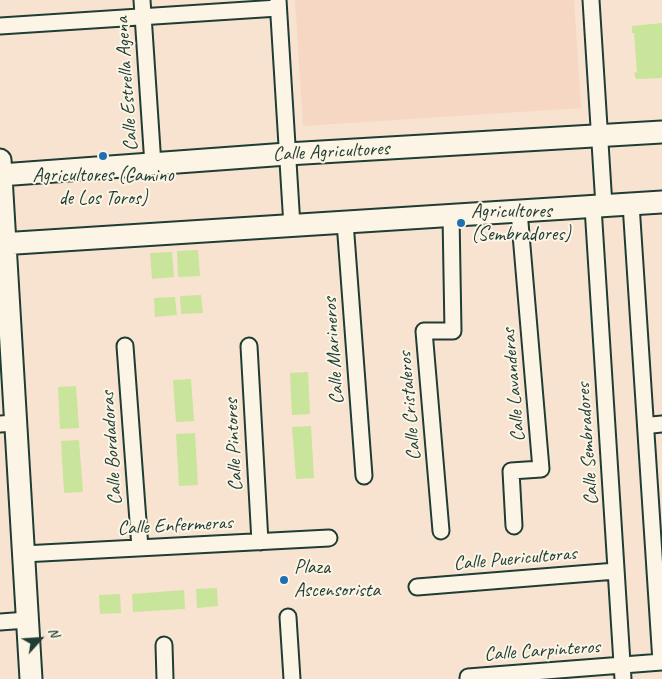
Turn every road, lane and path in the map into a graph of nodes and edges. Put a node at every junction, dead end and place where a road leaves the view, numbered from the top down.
1 (142, 0) edge
2 (592, 0) edge
3 (278, 4) edge
4 (143, 17) junction
5 (0, 26) edge
6 (662, 132) edge
7 (599, 136) junction
8 (287, 154) junction
9 (153, 164) junction
10 (0, 170) edge
11 (662, 202) edge
12 (632, 204) junction
13 (598, 206) junction
14 (519, 211) junction
15 (451, 216) junction
16 (345, 222) junction
17 (292, 226) junction
18 (2, 244) edge
19 (125, 346) dead end
20 (248, 346) dead end
21 (8, 423) edge
22 (364, 476) dead end
23 (514, 526) dead end
24 (440, 531) dead end
25 (329, 538) dead end
26 (260, 542) junction
27 (140, 548) junction
28 (23, 554) junction
29 (616, 570) junction
30 (418, 587) dead end
31 (288, 618) dead end
32 (27, 620) junction
33 (0, 622) edge
34 (164, 645) dead end
35 (662, 662) edge
36 (622, 672) edge
37 (31, 679) edge
38 (165, 679) edge
39 (292, 679) edge
40 (468, 679) edge

1 - 4 street, Calle Estrella Agena
2 - 7 street, Calle Sembradores
3 - 4 street
3 - 8 street
4 - 5 street
4 - 9 street, Calle Estrella Agena
6 - 7 street, Calle Agricultores
7 - 8 street, Calle Agricultores
7 - 13 street, Calle Sembradores
8 - 9 street, Calle Agricultores
8 - 17 street
9 - 10 street, Calle Agricultores
10 - 18 street
11 - 12 street
12 - 13 street
12 - 35 street
13 - 14 street
13 - 29 street, Calle Sembradores
14 - 15 street
14 - 23 street, Calle Lavanderas
15 - 16 street
15 - 24 street, Calle Cristaleros
16 - 17 street
16 - 22 street, Calle Marineros
17 - 18 street
18 - 21 street
19 - 27 street, Calle Bordadoras
20 - 26 street, Calle Pintores
21 - 28 street
25 - 26 street, Calle Enfermeras
26 - 27 street, Calle Enfermeras
27 - 28 street, Calle Enfermeras
28 - 32 street
29 - 30 street, Calle Puericultoras
29 - 36 street, Calle Sembradores
31 - 39 street
32 - 33 street
32 - 37 street
34 - 38 street
35 - 36 street, Calle Carpinteros
36 - 40 street, Calle Carpinteros

